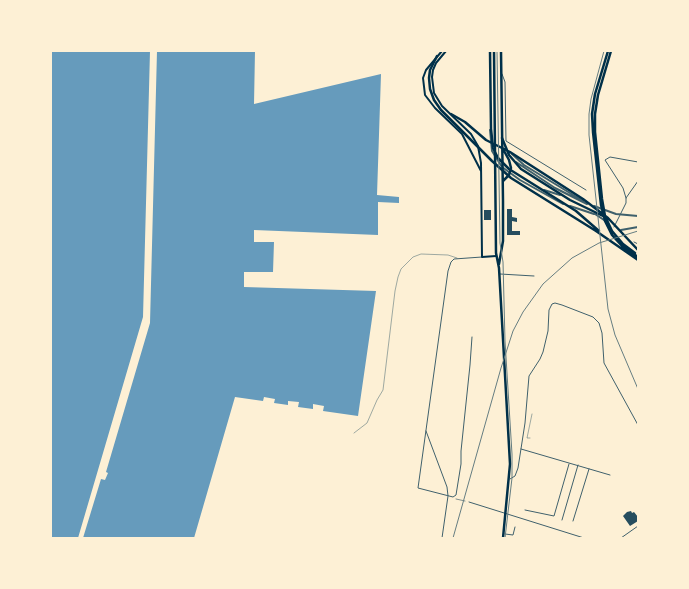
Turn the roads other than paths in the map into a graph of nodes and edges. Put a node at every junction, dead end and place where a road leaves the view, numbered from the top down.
1 (442, 51) edge
2 (446, 51) edge
3 (501, 51) edge
4 (610, 51) edge
5 (491, 52) edge
6 (437, 56) junction
7 (501, 74) junction
8 (451, 114) junction
9 (465, 122) junction
10 (462, 125) junction
11 (490, 129) junction
12 (458, 130) junction
13 (471, 134) junction
14 (502, 138) junction
15 (503, 148) junction
16 (510, 152) junction
17 (511, 158) junction
18 (638, 162) edge
19 (499, 168) junction
20 (482, 171) junction
21 (506, 171) junction
22 (509, 175) junction
23 (638, 181) edge
24 (502, 183) junction
25 (586, 190) dead end
26 (626, 198) junction
27 (587, 204) junction
28 (594, 214) junction
29 (621, 215) junction
30 (638, 216) edge
31 (614, 226) junction
32 (638, 227) edge
33 (612, 242) junction
34 (634, 242) dead end
35 (638, 244) edge
36 (502, 249) junction
37 (638, 250) edge
38 (496, 256) junction
39 (482, 257) junction
40 (638, 257) edge
41 (457, 258) junction
42 (499, 267) junction
43 (499, 274) junction
44 (534, 276) dead end
45 (472, 336) dead end
46 (532, 414) dead end
47 (525, 420) junction
48 (530, 420) junction
49 (638, 425) edge
50 (426, 430) junction
51 (524, 431) junction
52 (528, 432) junction
53 (354, 433) dead end
54 (530, 438) dead end
55 (521, 449) junction
56 (570, 462) junction
57 (578, 465) junction
58 (589, 468) junction
59 (610, 474) dead end
60 (509, 479) junction
61 (448, 496) junction
62 (468, 502) road end
63 (525, 510) dead end
64 (505, 514) junction
65 (562, 520) dead end
66 (573, 521) dead end
67 (638, 526) edge
68 (515, 527) dead end
69 (503, 534) junction
70 (442, 538) edge
71 (503, 538) edge
72 (584, 538) edge
73 (621, 538) edge

1 - 6 main road
2 - 8 main road
3 - 7 main road
4 - 40 main road
5 - 11 main road
5 - 38 main road
6 - 12 main road
6 - 19 main road
7 - 14 main road
7 - 25 street
8 - 9 main road
8 - 10 main road
9 - 10 main road
9 - 15 main road
10 - 13 main road
11 - 21 street
11 - 33 main road
12 - 13 main road
12 - 20 main road
13 - 20 main road
14 - 17 main road
14 - 24 main road
15 - 16 main road
15 - 22 main road
16 - 27 street
16 - 31 main road
17 - 27 street
17 - 31 main road
18 - 26 street
19 - 21 street
19 - 33 main road
20 - 39 main road
21 - 28 street
22 - 24 main road
22 - 28 street
23 - 26 street
24 - 36 main road
26 - 29 street
27 - 29 street
28 - 31 street
29 - 30 street
29 - 31 street
31 - 32 street
31 - 37 main road
33 - 40 main road
34 - 35 street
36 - 38 main road
36 - 42 main road
38 - 39 main road
38 - 42 main road
39 - 41 street
41 - 50 street
41 - 53 lane
42 - 43 main road
43 - 44 street
43 - 60 main road
45 - 61 street
46 - 48 lane
47 - 48 lane
47 - 49 street
47 - 51 street
48 - 52 lane
50 - 61 street
50 - 61 street
51 - 52 lane
51 - 55 street
52 - 54 lane
55 - 56 street
55 - 60 street
56 - 57 street
56 - 63 street
57 - 58 street
57 - 65 street
58 - 59 street
58 - 66 street
60 - 64 main road
61 - 70 street
62 - 64 street
64 - 69 main road
64 - 72 street
67 - 73 street
68 - 69 street
69 - 71 main road

